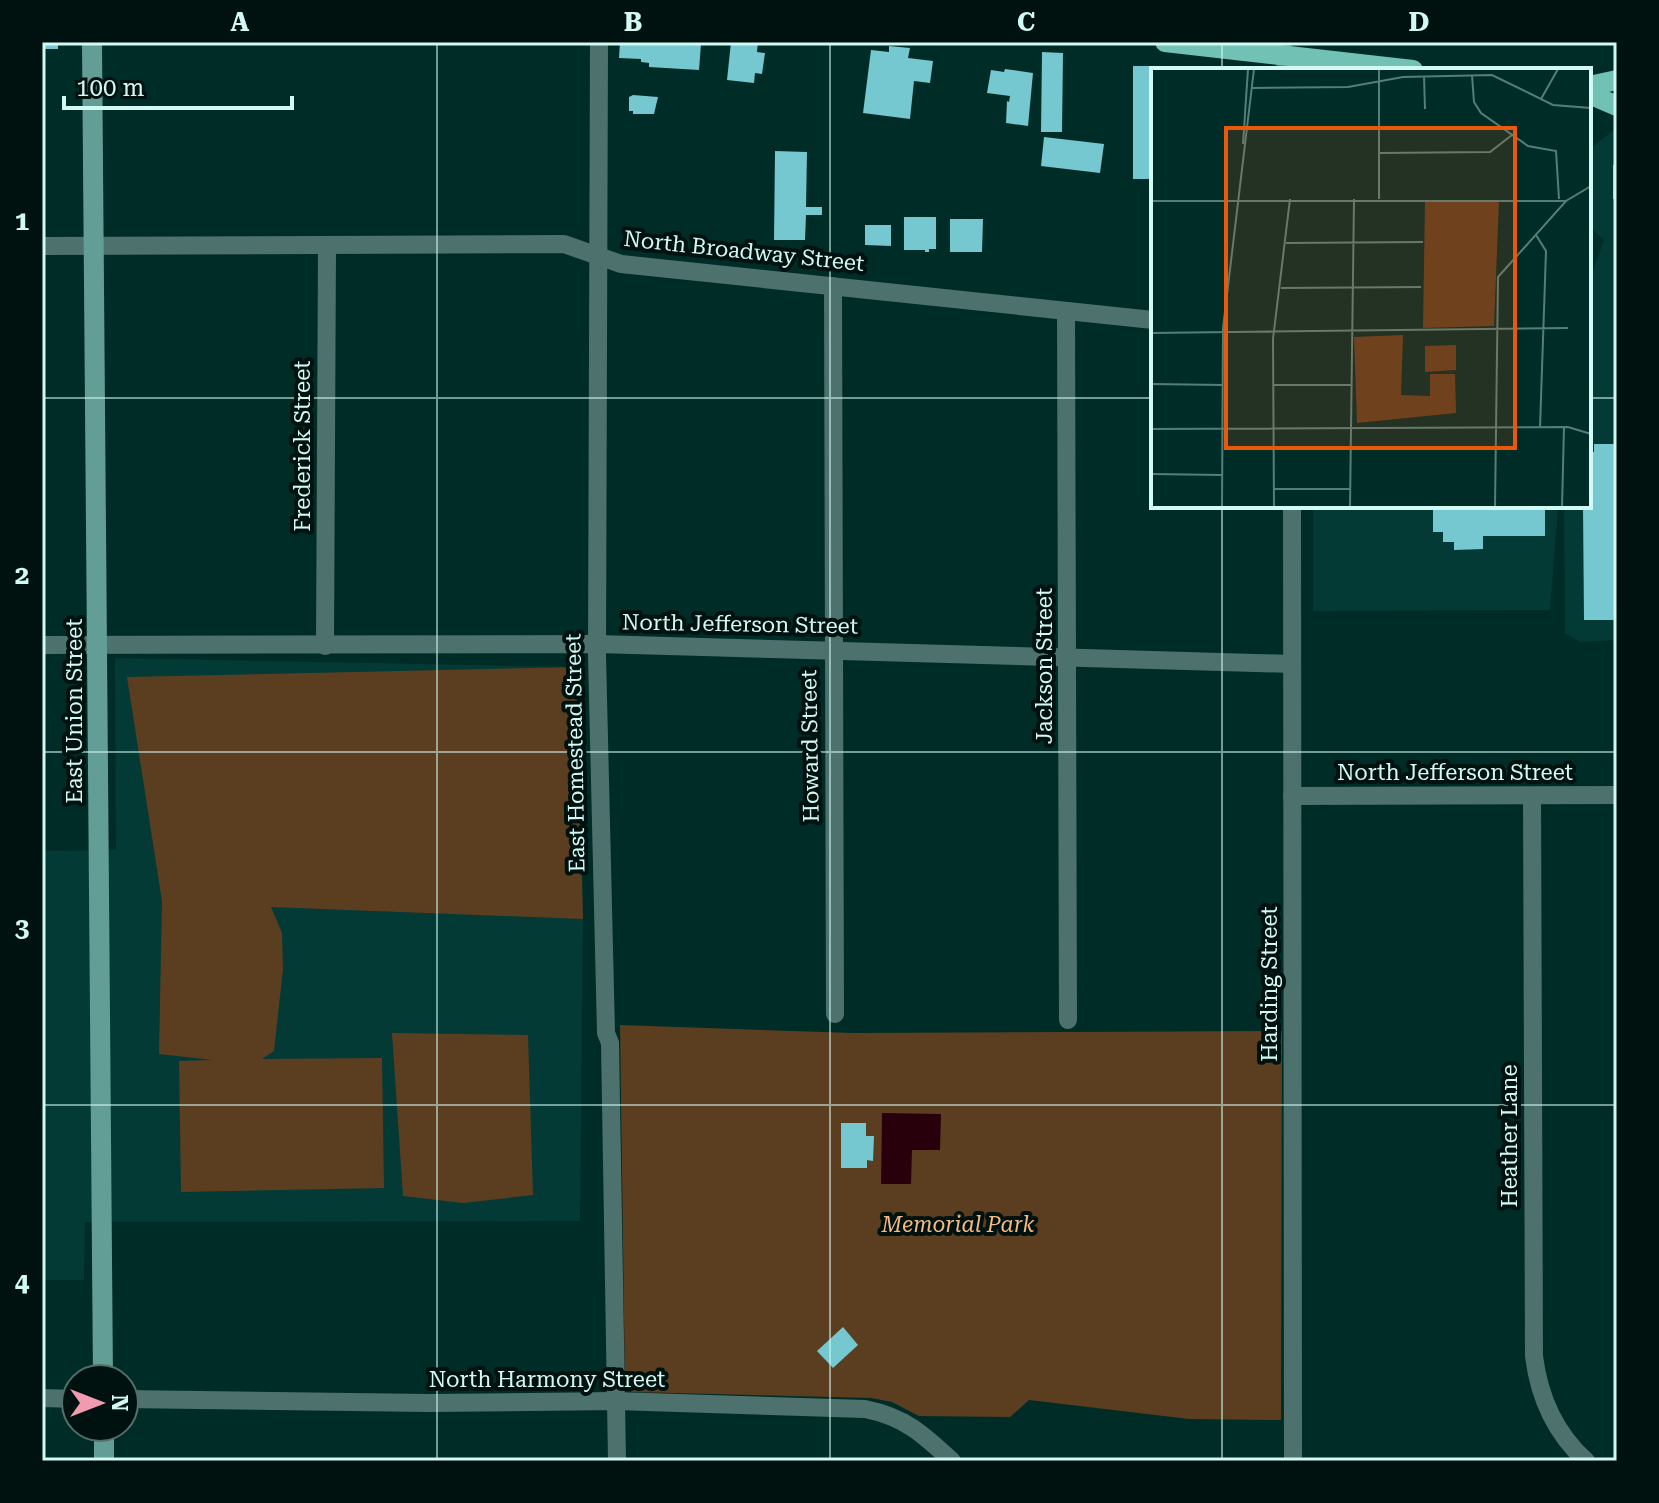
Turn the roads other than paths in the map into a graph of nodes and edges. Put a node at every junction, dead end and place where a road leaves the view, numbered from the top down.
1 (92, 42) edge
2 (599, 42) edge
3 (1165, 42) edge
4 (1284, 56) edge
5 (1395, 68) edge
6 (1617, 80) edge
7 (1591, 86) edge
8 (1591, 95) edge
9 (1617, 106) edge
10 (94, 245) junction
11 (42, 246) edge
12 (327, 247) junction
13 (597, 256) junction
14 (833, 286) junction
15 (1066, 311) junction
16 (1151, 320) edge
17 (1292, 508) edge
18 (597, 644) junction
19 (42, 645) edge
20 (97, 645) junction
21 (325, 646) junction
22 (833, 650) junction
23 (1068, 659) junction
24 (1292, 664) junction
25 (1617, 795) edge
26 (1292, 796) junction
27 (1532, 796) junction
28 (835, 1014) dead end
29 (1068, 1020) dead end
30 (103, 1363) edge
31 (140, 1399) edge
32 (616, 1401) junction
33 (617, 1461) edge
34 (952, 1461) edge
35 (1293, 1461) edge
36 (1586, 1461) edge

1 - 10 street, East Union Street
2 - 13 street, East Homestead Street
3 - 4 main road
4 - 5 main road
6 - 7 main road
8 - 9 main road
10 - 11 street, North Broadway Street
10 - 12 street, North Broadway Street
10 - 20 street, East Union Street
12 - 13 street, North Broadway Street
12 - 21 street, Frederick Street
13 - 14 street, North Broadway Street
13 - 18 street, East Homestead Street
14 - 15 street, North Broadway Street
14 - 22 street, Howard Street
15 - 16 street, North Broadway Street
15 - 23 street, Jackson Street
17 - 24 street, Harding Street
18 - 21 street, North Jefferson Street
18 - 22 street, North Jefferson Street
18 - 32 street, East Homestead Street
19 - 20 street, North Jefferson Street
20 - 21 street, North Jefferson Street
20 - 30 street, East Union Street
22 - 23 street, North Jefferson Street
22 - 28 street, Howard Street
23 - 24 street, North Jefferson Street
23 - 29 street, Jackson Street
24 - 26 street, Harding Street
25 - 27 street, North Jefferson Street
26 - 27 street, North Jefferson Street
26 - 35 street, Harding Street
27 - 36 street, Heather Lane
31 - 32 street, North Harmony Street
32 - 33 street, East Homestead Street
32 - 34 street, North Harmony Street

